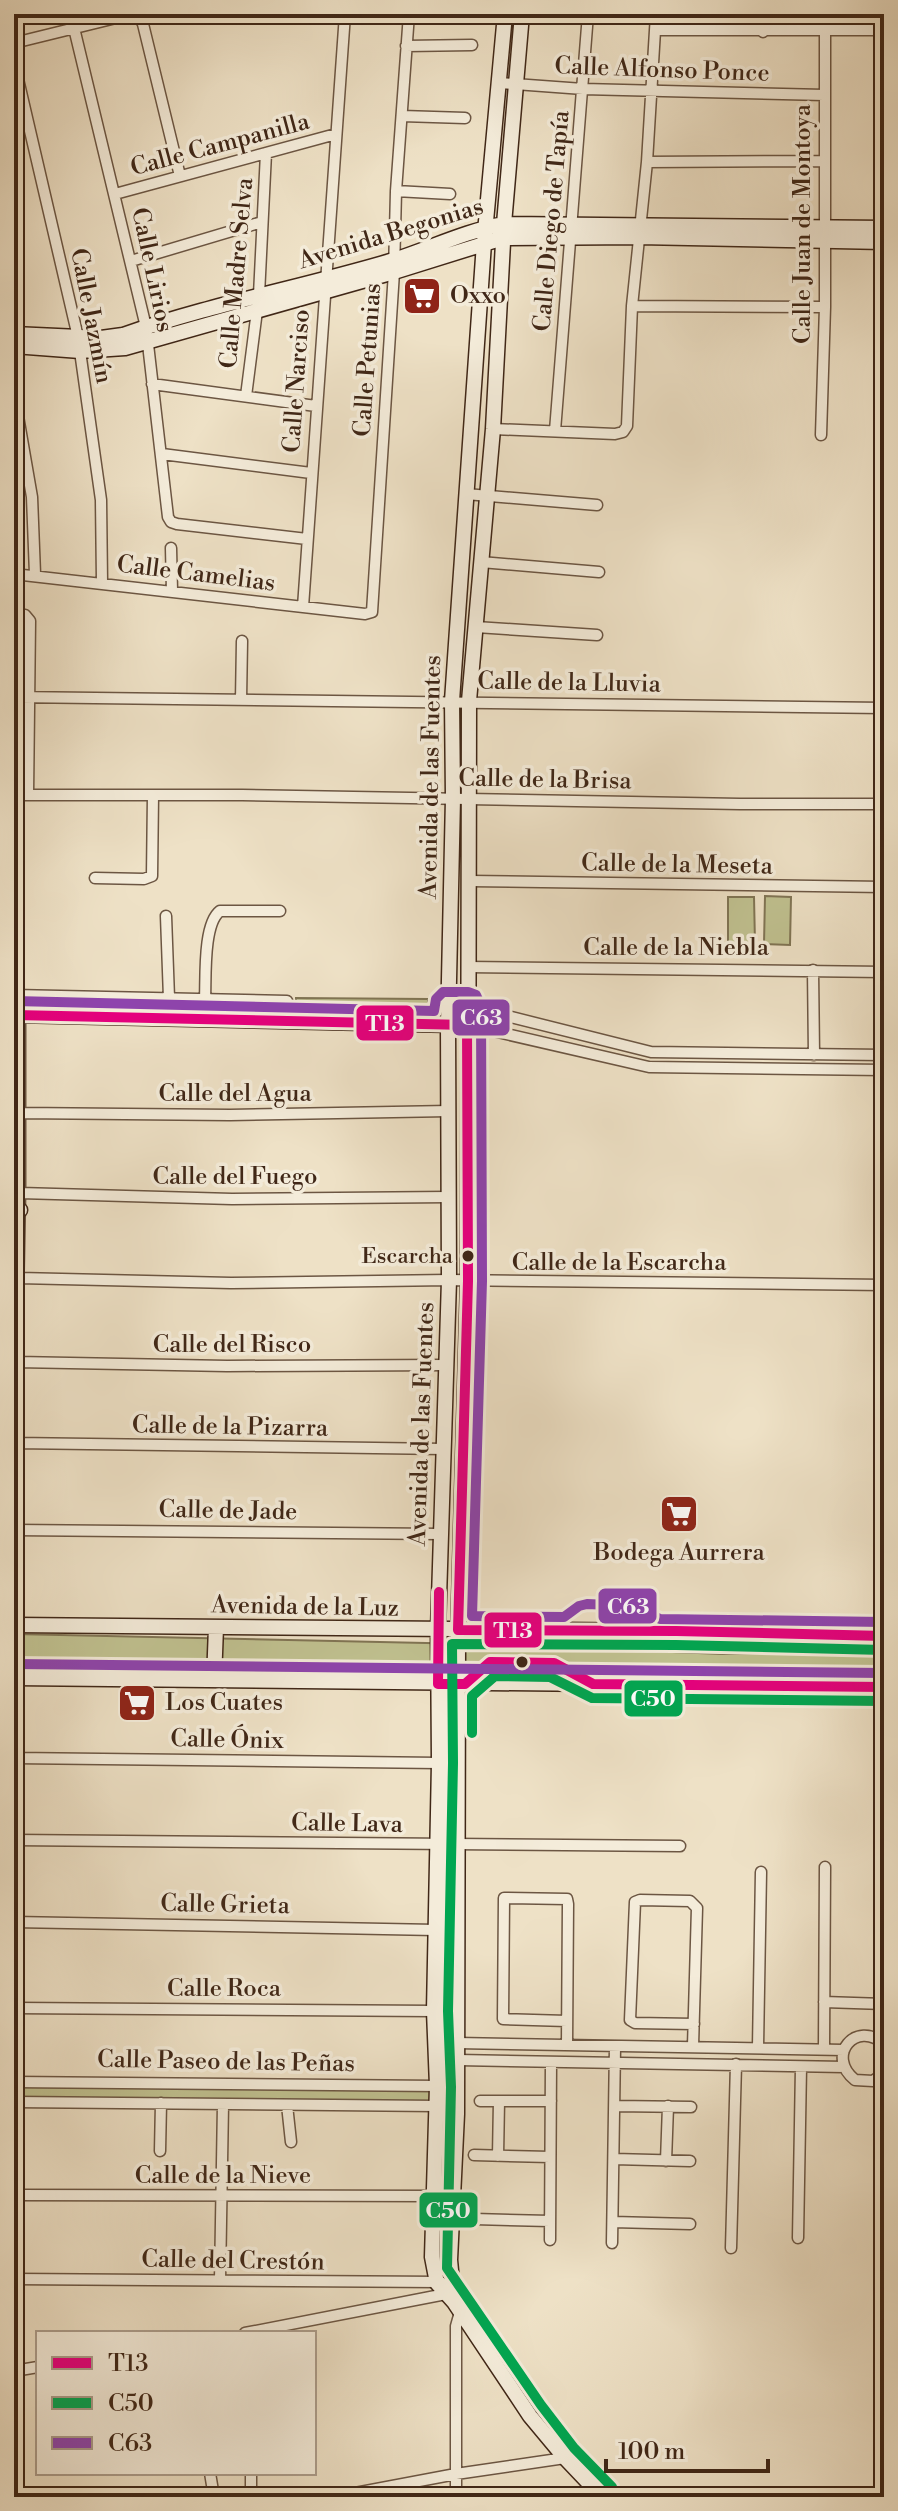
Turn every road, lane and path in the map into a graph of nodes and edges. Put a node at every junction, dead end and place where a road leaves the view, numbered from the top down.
1 (345, 14) edge
2 (409, 14) edge
3 (505, 14) edge
4 (522, 14) edge
5 (588, 14) edge
6 (656, 14) edge
7 (696, 14) edge
8 (763, 14) edge
9 (825, 14) edge
10 (74, 28) junction
11 (655, 30) junction
12 (695, 30) junction
13 (884, 30) edge
14 (763, 32) junction
15 (824, 32) junction
16 (14, 43) edge
17 (472, 45) dead end
18 (406, 46) junction
19 (14, 62) edge
20 (500, 83) junction
21 (516, 84) junction
22 (583, 89) junction
23 (651, 89) junction
24 (824, 95) junction
25 (402, 116) junction
26 (465, 118) dead end
27 (336, 134) junction
28 (266, 153) junction
29 (823, 161) junction
30 (647, 162) junction
31 (180, 176) junction
32 (396, 191) junction
33 (115, 194) junction
34 (450, 194) dead end
35 (262, 222) junction
36 (486, 227) junction
37 (884, 228) edge
38 (504, 231) junction
39 (570, 231) junction
40 (640, 231) junction
41 (825, 234) junction
42 (884, 242) edge
43 (484, 243) junction
44 (131, 261) junction
45 (394, 266) junction
46 (325, 284) junction
47 (258, 302) junction
48 (632, 306) junction
49 (825, 307) junction
50 (14, 334) edge
51 (146, 334) junction
52 (79, 344) junction
53 (14, 346) edge
54 (152, 384) junction
55 (14, 393) edge
56 (246, 396) junction
57 (316, 406) junction
58 (493, 429) junction
59 (555, 431) junction
60 (821, 435) dead end
61 (162, 454) junction
62 (311, 473) junction
63 (466, 494) junction
64 (486, 496) junction
65 (597, 505) dead end
66 (307, 539) junction
67 (171, 548) dead end
68 (481, 562) junction
69 (599, 572) dead end
70 (14, 574) edge
71 (35, 574) junction
72 (102, 582) junction
73 (172, 591) junction
74 (303, 607) junction
75 (372, 612) joint
76 (14, 614) edge
77 (476, 627) junction
78 (597, 635) dead end
79 (242, 641) dead end
80 (14, 697) edge
81 (29, 698) junction
82 (241, 700) junction
83 (452, 701) junction
84 (469, 701) junction
85 (884, 708) edge
86 (14, 795) edge
87 (28, 795) junction
88 (153, 795) junction
89 (453, 798) junction
90 (471, 798) junction
91 (884, 804) edge
92 (95, 878) dead end
93 (470, 881) junction
94 (884, 887) edge
95 (280, 911) dead end
96 (166, 916) dead end
97 (467, 967) junction
98 (813, 970) junction
99 (884, 972) edge
100 (14, 995) edge
101 (169, 998) junction
102 (205, 999) junction
103 (287, 1001) dead end
104 (448, 1005) junction
105 (467, 1006) junction
106 (17, 1015) edge
107 (448, 1025) junction
108 (467, 1025) junction
109 (814, 1055) junction
110 (884, 1055) edge
111 (884, 1070) edge
112 (449, 1111) junction
113 (20, 1113) junction
114 (20, 1193) junction
115 (449, 1197) junction
116 (17, 1210) edge
117 (19, 1278) junction
118 (449, 1280) junction
119 (468, 1281) junction
120 (884, 1285) edge
121 (17, 1362) junction
122 (447, 1365) junction
123 (15, 1404) edge
124 (15, 1443) edge
125 (444, 1449) junction
126 (14, 1506) edge
127 (14, 1530) edge
128 (441, 1534) junction
129 (440, 1560) junction
130 (459, 1585) junction
131 (14, 1625) edge
132 (216, 1627) junction
133 (438, 1630) junction
134 (458, 1630) junction
135 (14, 1633) edge
136 (884, 1636) edge
137 (14, 1678) edge
138 (214, 1680) junction
139 (438, 1684) junction
140 (458, 1684) junction
141 (884, 1687) edge
142 (14, 1756) edge
143 (439, 1763) junction
144 (14, 1840) edge
145 (437, 1845) junction
146 (457, 1846) junction
147 (680, 1846) dead end
148 (825, 1867) dead end
149 (761, 1872) dead end
150 (14, 1922) edge
151 (436, 1930) junction
152 (824, 2002) junction
153 (884, 2004) edge
154 (14, 2008) edge
155 (434, 2011) junction
156 (567, 2021) junction
157 (694, 2024) junction
158 (457, 2043) junction
159 (884, 2044) edge
160 (567, 2045) junction
161 (693, 2046) junction
162 (615, 2047) junction
163 (758, 2047) junction
164 (824, 2048) junction
165 (844, 2050) junction
166 (458, 2060) junction
167 (551, 2062) junction
168 (615, 2063) junction
169 (736, 2064) junction
170 (801, 2067) junction
171 (844, 2067) junction
172 (884, 2073) edge
173 (14, 2082) edge
174 (437, 2086) junction
175 (480, 2101) dead end
176 (499, 2101) junction
177 (551, 2101) junction
178 (14, 2102) edge
179 (161, 2103) junction
180 (223, 2104) junction
181 (287, 2105) junction
182 (437, 2106) junction
183 (615, 2106) junction
184 (668, 2106) junction
185 (691, 2107) dead end
186 (291, 2142) dead end
187 (160, 2151) dead end
188 (474, 2155) dead end
189 (498, 2156) junction
190 (550, 2157) junction
191 (614, 2159) junction
192 (666, 2161) junction
193 (690, 2161) dead end
194 (14, 2195) edge
195 (433, 2196) junction
196 (221, 2197) junction
197 (474, 2219) dead end
198 (550, 2221) junction
199 (613, 2222) junction
200 (690, 2224) dead end
201 (798, 2238) dead end
202 (550, 2240) dead end
203 (612, 2243) dead end
204 (731, 2248) dead end
205 (14, 2279) edge
206 (220, 2280) junction
207 (450, 2294) junction
208 (257, 2331) edge
209 (36, 2367) edge
210 (14, 2371) edge
211 (565, 2458) junction
212 (456, 2474) junction
213 (210, 2475) edge
214 (251, 2475) edge
215 (370, 2494) edge
216 (214, 2497) edge
217 (251, 2497) edge
218 (334, 2497) edge
219 (456, 2497) edge
220 (602, 2497) edge

1 - 27 street, Calle Narciso
2 - 18 street, Calle Petunias
3 - 20 main road, Avenida de las Fuentes
4 - 21 main road, Avenida de las Fuentes
5 - 22 street, Calle Diego de Tapía
6 - 11 street
7 - 12 street
8 - 14 street
9 - 15 street, Calle Juan de Montoya
10 - 16 street
10 - 31 street
10 - 33 street, Calle Lirios
11 - 12 street
11 - 23 street
12 - 14 street
13 - 15 street
14 - 15 street
15 - 24 street, Calle Juan de Montoya
17 - 18 street
18 - 25 street, Calle Petunias
19 - 52 street, Calle Jazmín
20 - 21 street, Calle Alfonso Ponce
20 - 36 main road, Avenida de las Fuentes
21 - 22 street, Calle Alfonso Ponce
21 - 38 main road, Avenida de las Fuentes
22 - 23 street, Calle Alfonso Ponce
22 - 39 street, Calle Diego de Tapía
23 - 24 street, Calle Alfonso Ponce
23 - 30 street
24 - 29 street, Calle Juan de Montoya
25 - 26 street
25 - 32 street, Calle Petunias
27 - 28 street, Calle Campanilla
27 - 46 street, Calle Narciso
28 - 31 street, Calle Campanilla
28 - 35 street, Calle Madre Selva
29 - 30 street
29 - 41 street, Calle Juan de Montoya
30 - 40 street
31 - 33 street, Calle Campanilla
32 - 34 street
32 - 45 street, Calle Petunias
33 - 44 street, Calle Lirios
35 - 44 street
35 - 47 street, Calle Madre Selva
36 - 38 main road, Avenida Begonias
36 - 43 main road, Avenida de las Fuentes
36 - 45 main road, Avenida Begonias
37 - 41 main road, Avenida Begonias
38 - 39 main road, Avenida Begonias
38 - 43 main road, Avenida Begonias
38 - 58 main road, Avenida de las Fuentes
39 - 40 main road, Avenida Begonias
39 - 59 street, Calle Diego de Tapía
40 - 41 main road, Avenida Begonias
40 - 48 street
41 - 42 main road, Avenida Begonias
41 - 49 street, Calle Juan de Montoya
43 - 45 main road, Avenida Begonias
43 - 63 main road, Avenida de las Fuentes
44 - 51 street, Calle Lirios
45 - 46 main road, Avenida Begonias
45 - 75 street, Calle Petunias
46 - 47 main road, Avenida Begonias
46 - 57 street, Calle Narciso
47 - 51 main road, Avenida Begonias
47 - 56 street, Calle Madre Selva
48 - 49 street
48 - 59 street
49 - 60 street, Calle Juan de Montoya
50 - 52 main road, Avenida Begonias
51 - 52 main road, Avenida Begonias
51 - 54 street, Calle Lirios
52 - 53 main road, Avenida Begonias
52 - 72 street, Calle Jazmín
54 - 56 street
54 - 61 street, Calle Lirios
55 - 71 street
56 - 57 street
57 - 62 street, Calle Narciso
58 - 59 street
58 - 64 main road, Avenida de las Fuentes
61 - 62 street
61 - 66 street, Calle Lirios
62 - 66 street, Calle Narciso
63 - 64 street
63 - 83 main road, Avenida de las Fuentes
64 - 65 street
64 - 68 main road, Avenida de las Fuentes
66 - 74 street, Calle Narciso
67 - 73 street
68 - 69 street
68 - 77 main road, Avenida de las Fuentes
70 - 71 street, Calle Camelias
71 - 72 street, Calle Camelias
72 - 73 street, Calle Camelias
73 - 74 street, Calle Camelias
74 - 75 street, Calle Camelias
76 - 81 street
77 - 78 street
77 - 84 main road, Avenida de las Fuentes
79 - 82 street
80 - 81 street, Calle de la Lluvia
81 - 82 street, Calle de la Lluvia
81 - 87 street
82 - 83 street, Calle de la Lluvia
83 - 84 street, Calle de la Lluvia
83 - 89 main road, Avenida de las Fuentes
84 - 85 street, Calle de la Lluvia
84 - 90 main road, Avenida de las Fuentes
86 - 87 street, Calle de la Brisa
87 - 88 street, Calle de la Brisa
88 - 89 street, Calle de la Brisa
88 - 92 street
89 - 90 street, Calle de la Brisa
89 - 104 main road, Avenida de las Fuentes
90 - 91 street, Calle de la Brisa
90 - 93 main road, Avenida de las Fuentes
93 - 94 street, Calle de la Meseta
93 - 97 main road, Avenida de las Fuentes
95 - 102 street
96 - 101 street
97 - 98 street, Calle de la Niebla
97 - 105 main road, Avenida de las Fuentes
98 - 99 street, Calle de la Niebla
98 - 109 street
100 - 101 street
101 - 102 street
102 - 103 street
104 - 105 main road
104 - 107 main road, Avenida de las Fuentes
105 - 108 main road, Avenida de las Fuentes
105 - 109 street
106 - 107 main road
106 - 113 street
107 - 108 main road
107 - 112 main road, Avenida de las Fuentes
108 - 111 street
108 - 119 main road, Avenida de las Fuentes
109 - 110 street
112 - 113 street, Calle del Agua
112 - 115 main road, Avenida de las Fuentes
113 - 114 street
114 - 115 street, Calle del Fuego
114 - 116 street
115 - 118 main road, Avenida de las Fuentes
116 - 117 street
117 - 118 street, Calle de la Escarcha
117 - 121 street
118 - 119 street, Calle de la Escarcha
118 - 122 main road, Avenida de las Fuentes
119 - 120 street, Calle de la Escarcha
119 - 130 main road, Avenida de las Fuentes
121 - 122 street, Calle del Risco
121 - 123 street
122 - 125 main road, Avenida de las Fuentes
123 - 124 street
124 - 125 street, Calle de la Pizarra
124 - 126 street
125 - 128 main road, Avenida de las Fuentes
127 - 128 street, Calle de Jade
128 - 129 main road, Avenida de las Fuentes
129 - 130 main road
129 - 133 main road, Avenida de las Fuentes
130 - 134 main road, Avenida de las Fuentes
131 - 132 main road, Avenida de la Luz
132 - 133 main road, Avenida de la Luz
132 - 138 main road
133 - 134 main road, Avenida de la Luz
133 - 139 main road, Avenida de las Fuentes
134 - 136 main road, Avenida de la Luz
134 - 140 main road, Avenida de las Fuentes
135 - 137 street
137 - 138 main road
137 - 142 street
138 - 139 main road
139 - 140 main road
139 - 143 main road, Avenida de las Fuentes
140 - 141 main road
140 - 146 main road, Avenida de las Fuentes
142 - 143 street, Calle Ónix
143 - 145 main road, Avenida de las Fuentes
144 - 145 street, Calle Lava
145 - 146 street, Calle Lava
145 - 151 main road, Avenida de las Fuentes
146 - 147 street, Calle Lava
146 - 158 main road, Avenida de las Fuentes
148 - 152 street
149 - 163 street
150 - 151 street, Calle Grieta
151 - 155 main road, Avenida de las Fuentes
152 - 153 street
152 - 164 street
154 - 155 street, Calle Roca
155 - 174 main road, Avenida de las Fuentes
156 - 156 street
156 - 160 street
157 - 157 street
157 - 161 street
158 - 160 street
158 - 166 main road, Avenida de las Fuentes
159 - 165 street
160 - 162 street
161 - 162 street
161 - 163 street
162 - 168 street
163 - 164 street
164 - 165 street
165 - 171 street
166 - 167 street
166 - 207 main road, Avenida de las Fuentes
167 - 168 street
167 - 177 street
168 - 169 street
168 - 183 street
169 - 170 street
169 - 204 street
170 - 171 street
170 - 201 street
171 - 172 street
173 - 174 street, Calle Paseo de las Peñas
174 - 182 main road, Avenida de las Fuentes
175 - 176 street
176 - 177 street
176 - 189 street
177 - 190 street
178 - 179 street, Calle Paseo de las Peñas
179 - 180 street, Calle Paseo de las Peñas
179 - 187 street
180 - 181 street, Calle Paseo de las Peñas
180 - 196 street
181 - 182 street, Calle Paseo de las Peñas
181 - 186 street
182 - 195 main road, Avenida de las Fuentes
183 - 184 street
183 - 191 street
184 - 185 street
184 - 192 street
188 - 189 street
189 - 190 street
190 - 198 street
191 - 192 street
191 - 199 street
192 - 193 street
194 - 196 street, Calle de la Nieve
195 - 196 street, Calle de la Nieve
195 - 207 main road, Avenida de las Fuentes
196 - 206 street
197 - 198 street
198 - 202 street
199 - 200 street
199 - 203 street
205 - 206 street, Calle del Crestón
206 - 207 street, Calle del Crestón
207 - 208 street
207 - 211 main road, Avenida de las Fuentes
207 - 212 street
209 - 210 street
211 - 212 street
211 - 220 main road, Avenida de las Fuentes
212 - 215 street
212 - 219 street
213 - 216 street
214 - 217 street
215 - 218 street

